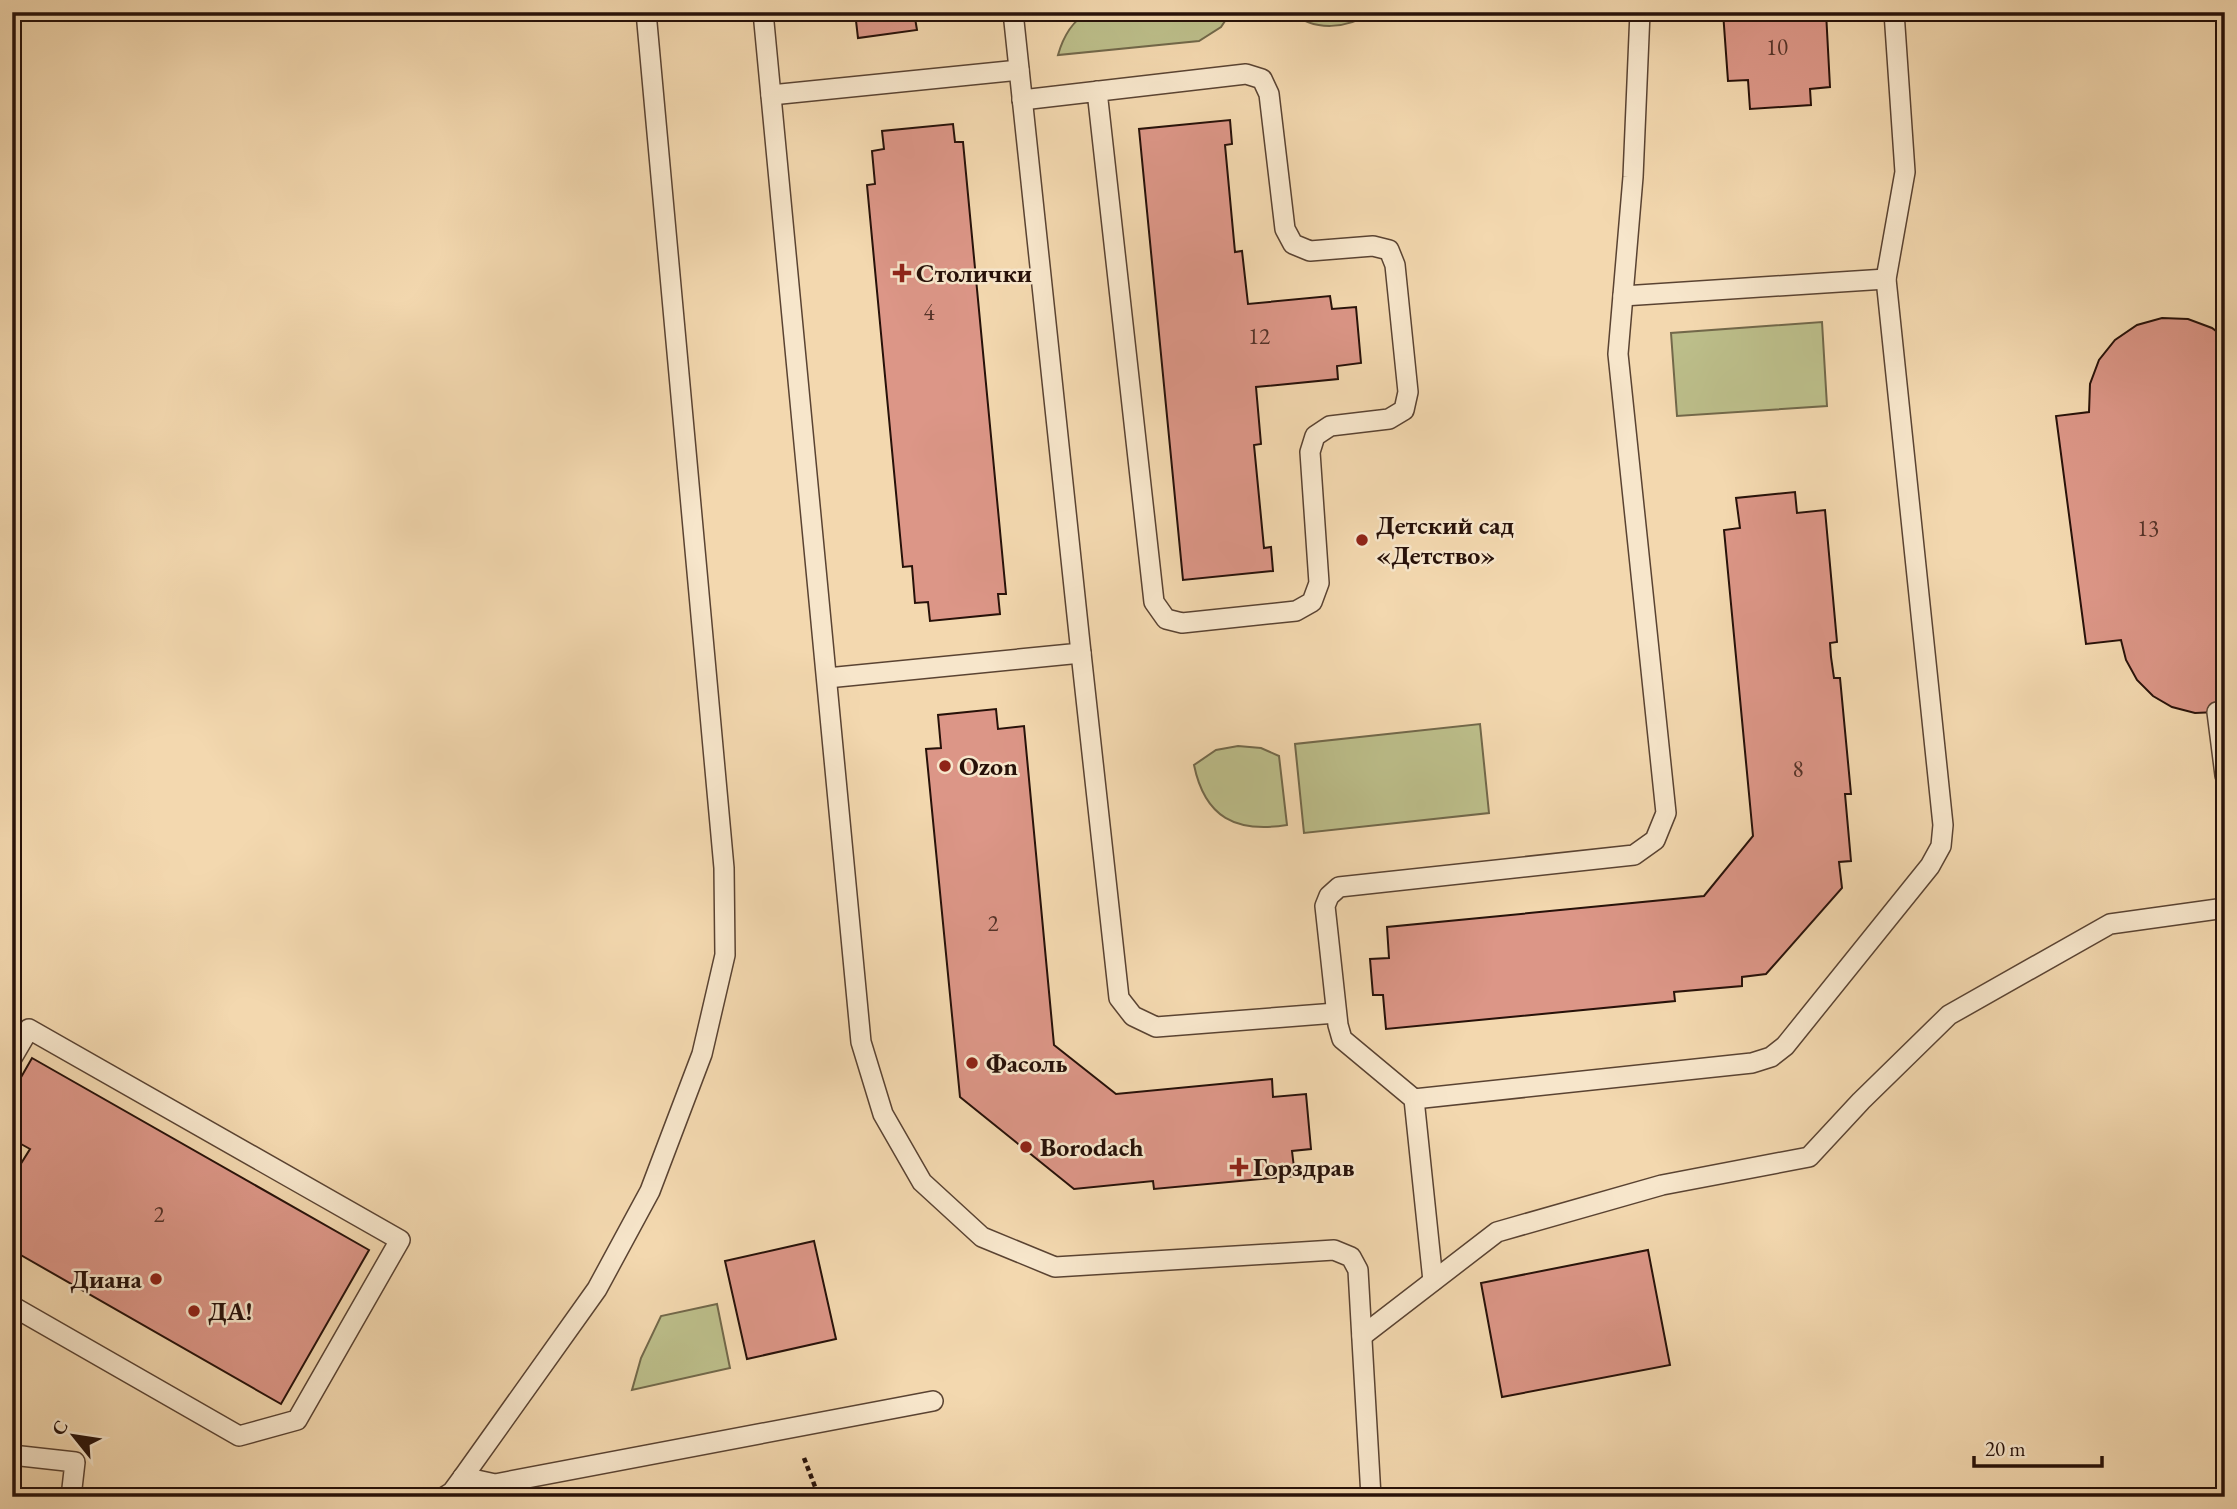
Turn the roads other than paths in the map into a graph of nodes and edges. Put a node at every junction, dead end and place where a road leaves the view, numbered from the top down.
1 (646, 12) edge
2 (763, 12) edge
3 (1013, 12) edge
4 (1640, 12) edge
5 (1894, 12) edge
6 (1019, 70) junction
7 (1097, 91) junction
8 (771, 95) junction
9 (1022, 100) junction
10 (1886, 279) junction
11 (1623, 296) junction
12 (1082, 653) junction
13 (827, 678) junction
14 (2217, 712) dead end
15 (2225, 775) edge
16 (2225, 908) edge
17 (1336, 1013) junction
18 (12, 1058) edge
19 (1414, 1099) junction
20 (1433, 1281) junction
21 (12, 1307) edge
22 (1362, 1336) junction
23 (933, 1401) dead end
24 (12, 1455) edge
25 (452, 1491) edge
26 (71, 1497) edge
27 (1371, 1497) edge

1 - 25 lane
2 - 8 lane
3 - 6 lane
4 - 11 lane
5 - 10 lane
6 - 8 lane
6 - 9 lane
7 - 7 lane
7 - 9 lane
8 - 13 lane
9 - 12 lane
10 - 11 lane
10 - 19 lane
11 - 17 lane
12 - 13 lane
12 - 17 lane
13 - 22 lane
14 - 15 lane
16 - 20 lane
17 - 19 lane
18 - 21 lane
19 - 20 lane
20 - 22 lane
22 - 27 lane
23 - 25 lane
24 - 26 lane

